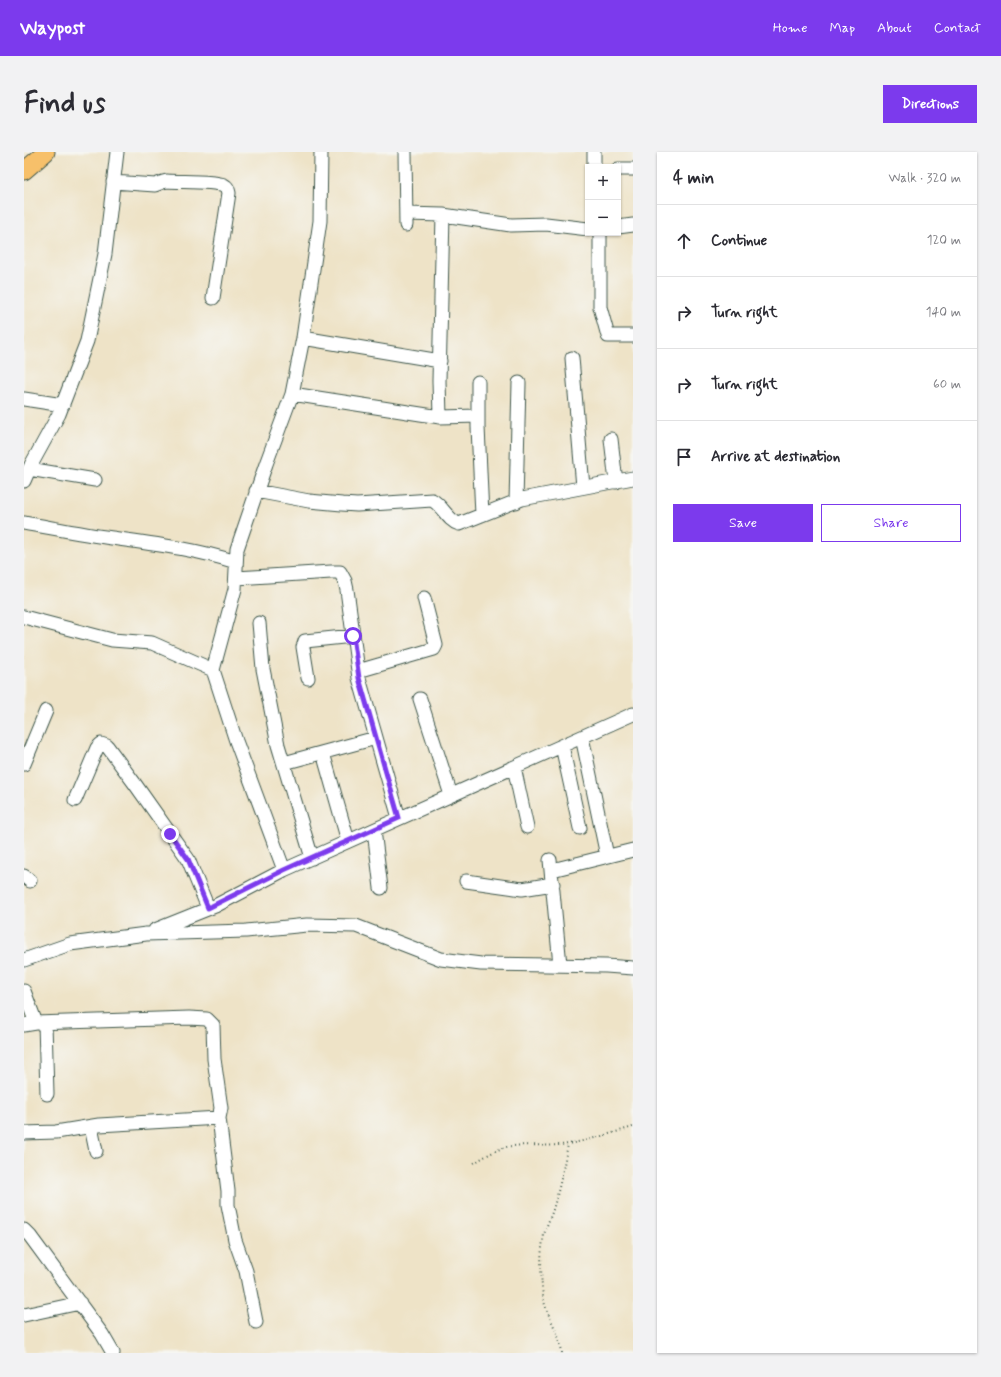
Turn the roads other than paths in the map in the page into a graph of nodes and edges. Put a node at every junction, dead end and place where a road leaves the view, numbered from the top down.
1 (46, 152) edge
2 (117, 152) edge
3 (321, 152) edge
4 (405, 152) edge
5 (594, 152) edge
6 (594, 164) edge
7 (621, 169) edge
8 (633, 169) edge
9 (24, 171) edge
10 (113, 182) junction
11 (443, 215) junction
12 (633, 225) edge
13 (621, 227) edge
14 (585, 229) edge
15 (600, 236) edge
16 (213, 298) dead end
17 (633, 336) edge
18 (303, 338) junction
19 (572, 358) dead end
20 (440, 361) junction
21 (478, 382) dead end
22 (519, 383) dead end
23 (292, 394) junction
24 (24, 399) edge
25 (63, 405) junction
26 (478, 416) junction
27 (440, 417) junction
28 (611, 439) dead end
29 (27, 475) edge
30 (633, 478) edge
31 (95, 480) dead end
32 (616, 482) junction
33 (583, 487) junction
34 (256, 491) junction
35 (516, 502) junction
36 (482, 515) junction
37 (24, 523) edge
38 (236, 562) junction
39 (236, 578) junction
40 (424, 598) dead end
41 (24, 617) edge
42 (260, 623) dead end
43 (353, 636) junction
44 (213, 670) junction
45 (358, 671) junction
46 (308, 678) dead end
47 (420, 699) dead end
48 (46, 711) dead end
49 (633, 714) edge
50 (582, 737) junction
51 (376, 738) junction
52 (562, 746) junction
53 (323, 753) junction
54 (284, 763) junction
55 (24, 764) edge
56 (514, 767) junction
57 (451, 795) junction
58 (75, 800) dead end
59 (399, 818) junction
60 (527, 827) dead end
61 (580, 828) dead end
62 (374, 830) junction
63 (348, 841) junction
64 (633, 850) edge
65 (607, 856) junction
66 (312, 858) junction
67 (284, 870) junction
68 (466, 881) dead end
69 (553, 884) junction
70 (381, 888) dead end
71 (208, 908) junction
72 (146, 934) junction
73 (26, 955) edge
74 (560, 965) junction
75 (633, 968) edge
76 (24, 991) edge
77 (35, 1024) edge
78 (47, 1094) dead end
79 (219, 1118) junction
80 (91, 1127) junction
81 (24, 1133) edge
82 (96, 1151) dead end
83 (24, 1230) edge
84 (80, 1303) junction
85 (24, 1315) edge
86 (256, 1322) dead end
87 (113, 1353) edge

1 - 9 main road
2 - 10 street
3 - 18 street
4 - 11 street
5 - 6 street
7 - 8 street
10 - 16 street
10 - 25 street
11 - 14 street
11 - 20 street
12 - 13 street
15 - 17 street
18 - 20 street
18 - 23 street
19 - 33 street
20 - 27 street
21 - 26 street
22 - 35 street
23 - 27 street
23 - 34 street
24 - 25 street
25 - 29 street
26 - 27 street
26 - 36 street
28 - 32 street
29 - 31 street
30 - 32 street
32 - 33 street
33 - 35 street
34 - 36 street
34 - 38 street
35 - 36 street
37 - 38 street
38 - 39 street
39 - 43 street
39 - 44 street
40 - 45 street
41 - 44 street
42 - 54 street
43 - 45 street
43 - 46 street
44 - 67 street
45 - 51 street
47 - 57 street
48 - 55 street
49 - 50 street
50 - 52 street
50 - 65 street
51 - 53 street
51 - 59 street
52 - 56 street
52 - 61 street
53 - 54 street
53 - 63 street
54 - 66 street
56 - 57 street
56 - 60 street
57 - 59 street
58 - 71 street
59 - 62 street
62 - 63 street
62 - 70 street
63 - 66 street
64 - 65 street
65 - 69 street
66 - 67 street
67 - 71 street
68 - 69 street
69 - 74 street
71 - 72 street
72 - 73 street
72 - 74 street
74 - 75 street
76 - 77 street
77 - 78 street
77 - 79 street
79 - 80 street
79 - 86 street
80 - 81 street
80 - 82 street
83 - 84 street
84 - 85 street
84 - 87 street

